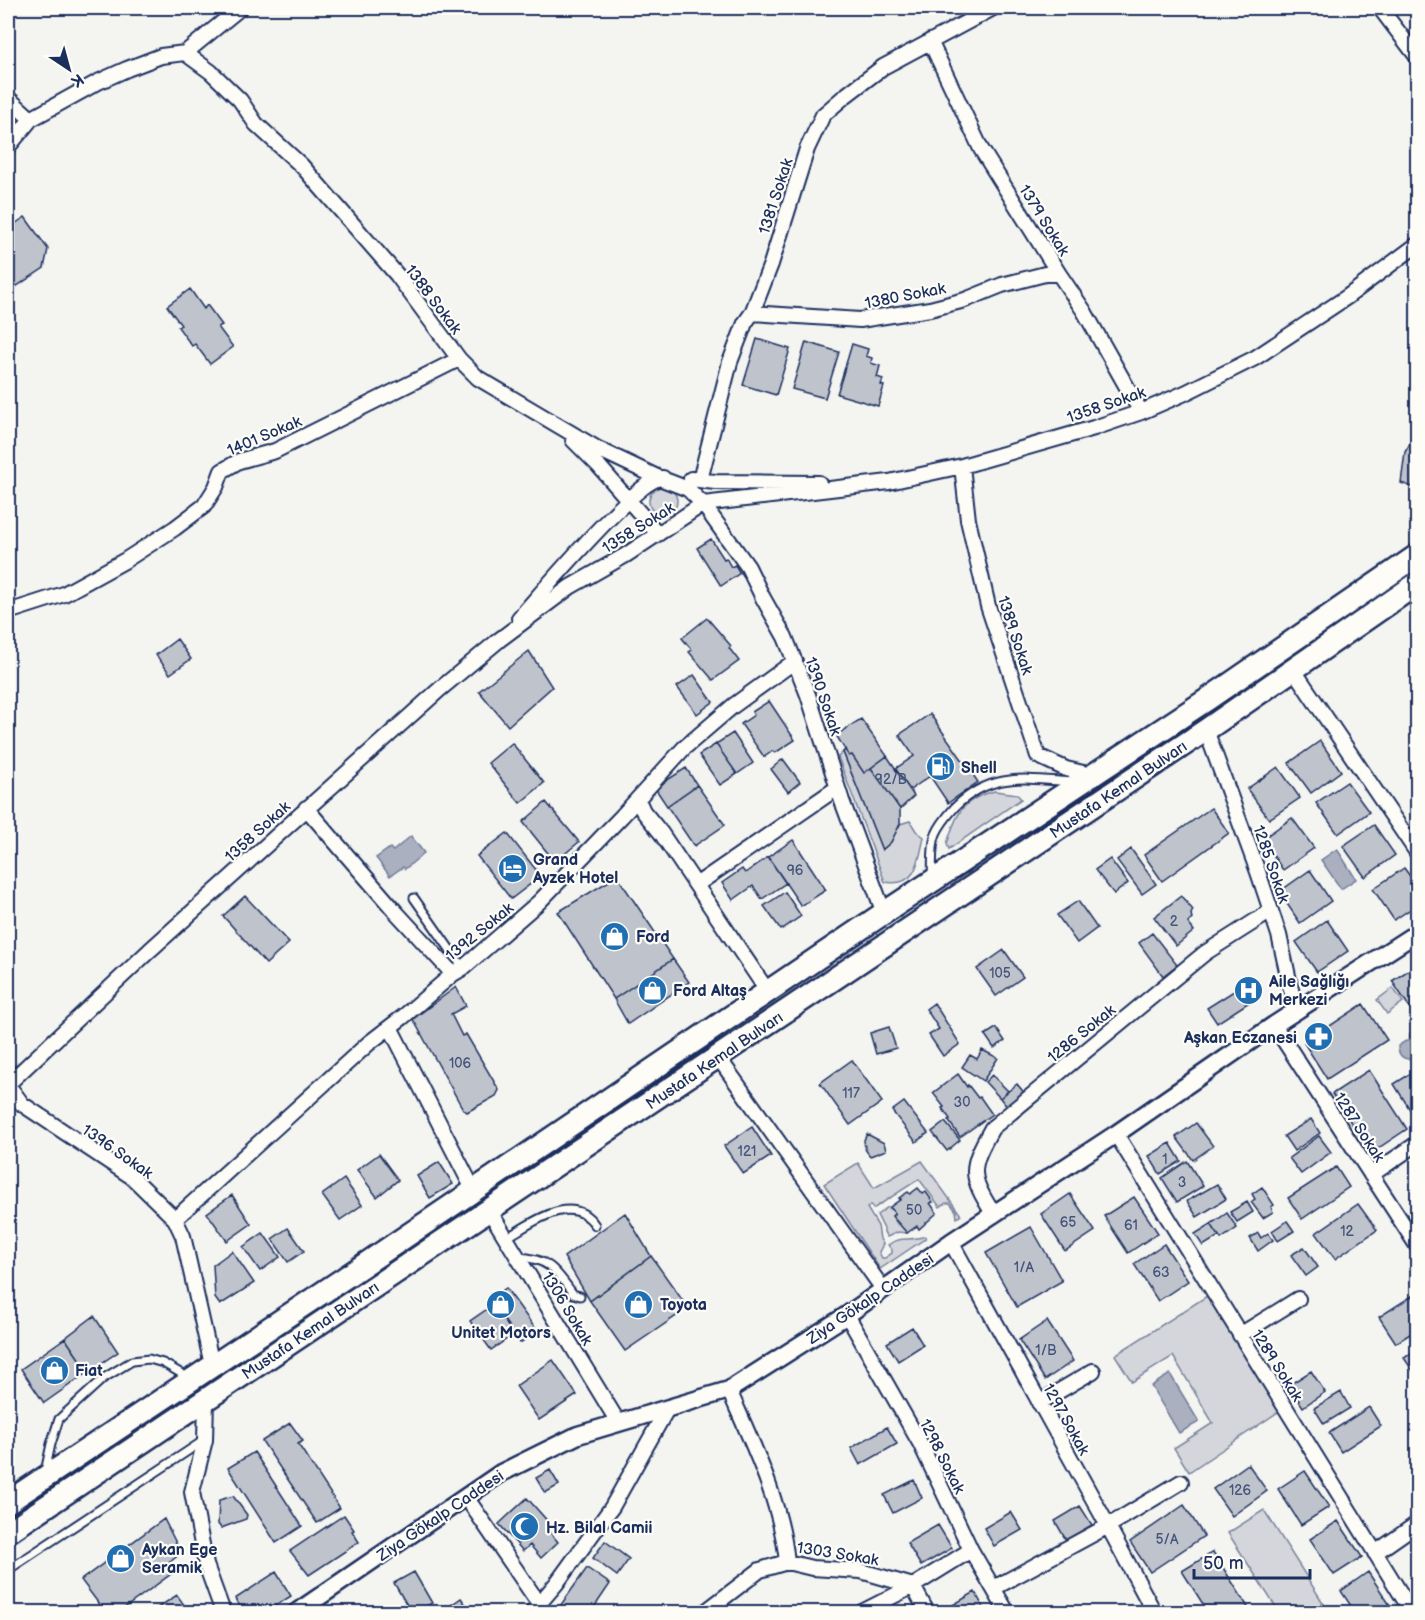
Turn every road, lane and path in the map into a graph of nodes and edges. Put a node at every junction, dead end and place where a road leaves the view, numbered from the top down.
1 (240, 8) edge
2 (993, 8) edge
3 (1380, 8) edge
4 (930, 41) junction
5 (185, 53) junction
6 (1418, 58) edge
7 (8, 98) edge
8 (32, 119) junction
9 (8, 147) edge
10 (1418, 244) edge
11 (1059, 274) junction
12 (752, 313) junction
13 (459, 359) junction
14 (1141, 412) junction
15 (561, 428) junction
16 (962, 466) junction
17 (657, 477) junction
18 (700, 480) junction
19 (857, 485) junction
20 (628, 500) junction
21 (703, 504) junction
22 (658, 534) junction
23 (1418, 555) edge
24 (1418, 584) edge
25 (8, 612) edge
26 (499, 640) junction
27 (795, 661) junction
28 (1293, 669) junction
29 (1206, 730) junction
30 (1087, 779) junction
31 (837, 788) junction
32 (638, 800) junction
33 (306, 808) junction
34 (1418, 854) edge
35 (931, 882) junction
36 (696, 885) junction
37 (414, 898) dead end
38 (1271, 911) junction
39 (884, 913) junction
40 (1418, 932) edge
41 (458, 971) junction
42 (768, 992) junction
43 (1296, 1012) junction
44 (1274, 1025) junction
45 (390, 1027) junction
46 (718, 1057) junction
47 (8, 1084) edge
48 (1116, 1134) junction
49 (1418, 1143) edge
50 (1371, 1175) junction
51 (474, 1191) junction
52 (489, 1210) junction
53 (994, 1215) junction
54 (176, 1219) junction
55 (595, 1225) dead end
56 (507, 1238) junction
57 (951, 1242) junction
58 (1418, 1247) edge
59 (518, 1257) junction
60 (883, 1289) junction
61 (580, 1296) dead end
62 (1298, 1299) dead end
63 (847, 1315) junction
64 (1240, 1335) junction
65 (212, 1365) junction
66 (1093, 1371) dead end
67 (191, 1379) junction
68 (729, 1390) junction
69 (206, 1400) junction
70 (1039, 1403) junction
71 (667, 1410) junction
72 (618, 1422) junction
73 (205, 1440) junction
74 (45, 1477) junction
75 (1181, 1482) dead end
76 (466, 1497) junction
77 (8, 1502) edge
78 (1418, 1523) edge
79 (1108, 1526) junction
80 (8, 1532) edge
81 (971, 1550) junction
82 (1375, 1553) junction
83 (787, 1562) junction
84 (8, 1570) edge
85 (913, 1586) junction
86 (994, 1588) junction
87 (536, 1609) edge
88 (223, 1612) edge
89 (297, 1612) edge
90 (705, 1612) edge
91 (862, 1612) edge
92 (927, 1612) edge
93 (1007, 1612) edge
94 (1154, 1612) edge
95 (1412, 1612) edge

1 - 5 street
2 - 4 street, 1381 Sokak
3 - 6 street
4 - 11 street, 1379 Sokak
4 - 12 street, 1381 Sokak
5 - 8 street
5 - 13 street, 1388 Sokak
7 - 8 street
8 - 9 street
10 - 14 street, 1358 Sokak
11 - 12 street, 1380 Sokak
11 - 14 street, 1379 Sokak
12 - 18 street, 1381 Sokak
13 - 15 street, 1388 Sokak
13 - 25 street, 1401 Sokak
14 - 16 street, 1358 Sokak
15 - 17 street, 1388 Sokak
15 - 20 street
16 - 19 street, 1358 Sokak
16 - 30 street, 1389 Sokak
17 - 18 street
17 - 20 street
17 - 21 street, 1388 Sokak
18 - 19 street
19 - 21 street, 1358 Sokak
20 - 22 street
20 - 26 street
21 - 22 street, 1358 Sokak
21 - 27 street, 1390 Sokak
22 - 26 street, 1358 Sokak
23 - 30 highway, Mustafa Kemal Bulvarı
24 - 28 highway, Mustafa Kemal Bulvarı
26 - 33 street, 1358 Sokak
27 - 31 street, 1390 Sokak
27 - 32 street, 1392 Sokak
28 - 29 highway, Mustafa Kemal Bulvarı
28 - 34 street
29 - 38 street, 1285 Sokak
29 - 46 highway, Mustafa Kemal Bulvarı
30 - 35 highway, Mustafa Kemal Bulvarı
30 - 35 lane
31 - 36 street
31 - 39 street, 1390 Sokak
32 - 36 street
32 - 41 street, 1392 Sokak
33 - 41 street
33 - 47 street, 1358 Sokak
35 - 39 highway, Mustafa Kemal Bulvarı
36 - 42 street
37 - 41 lane
38 - 43 street, 1285 Sokak
38 - 53 street, 1286 Sokak
39 - 42 highway, Mustafa Kemal Bulvarı
40 - 43 street, Ziya Gökalp Caddesi
41 - 45 street, 1392 Sokak
42 - 51 highway, Mustafa Kemal Bulvarı
43 - 44 street, Ziya Gökalp Caddesi
44 - 48 street, Ziya Gökalp Caddesi
44 - 50 street, 1287 Sokak
45 - 51 street
45 - 54 street, 1392 Sokak
46 - 52 highway, Mustafa Kemal Bulvarı
46 - 60 street
47 - 54 street, 1396 Sokak
48 - 53 street, Ziya Gökalp Caddesi
48 - 64 street, 1289 Sokak
49 - 50 street
50 - 58 street, 1287 Sokak
51 - 65 highway, Mustafa Kemal Bulvarı
52 - 56 street, 1306 Sokak
52 - 69 highway, Mustafa Kemal Bulvarı
53 - 57 street, Ziya Gökalp Caddesi
54 - 65 street, 1396 Sokak
55 - 56 lane
56 - 59 street, 1306 Sokak
57 - 60 street, Ziya Gökalp Caddesi
57 - 70 street, 1297 Sokak
59 - 61 lane
59 - 72 street, 1306 Sokak
60 - 63 street, Ziya Gökalp Caddesi
62 - 64 street
63 - 68 street, Ziya Gökalp Caddesi
63 - 81 street, 1298 Sokak
64 - 82 street, 1289 Sokak
65 - 67 highway, Mustafa Kemal Bulvarı
66 - 70 street
67 - 74 highway, Mustafa Kemal Bulvarı
67 - 74 lane
68 - 71 street, Ziya Gökalp Caddesi
68 - 83 street
69 - 73 street
69 - 80 highway, Mustafa Kemal Bulvarı
70 - 79 street, 1297 Sokak
71 - 72 street, Ziya Gökalp Caddesi
71 - 87 street
72 - 76 street, Ziya Gökalp Caddesi
73 - 84 lane
73 - 88 street
74 - 77 highway, Mustafa Kemal Bulvarı
75 - 79 street
76 - 87 street
76 - 89 street, Ziya Gökalp Caddesi
78 - 82 street
79 - 86 street
79 - 94 street, 1297 Sokak
81 - 85 street
81 - 86 street, 1298 Sokak
82 - 95 street, 1289 Sokak
83 - 85 street, 1303 Sokak
83 - 90 street, 1303 Sokak
85 - 91 street
85 - 92 street
86 - 93 street, 1298 Sokak

